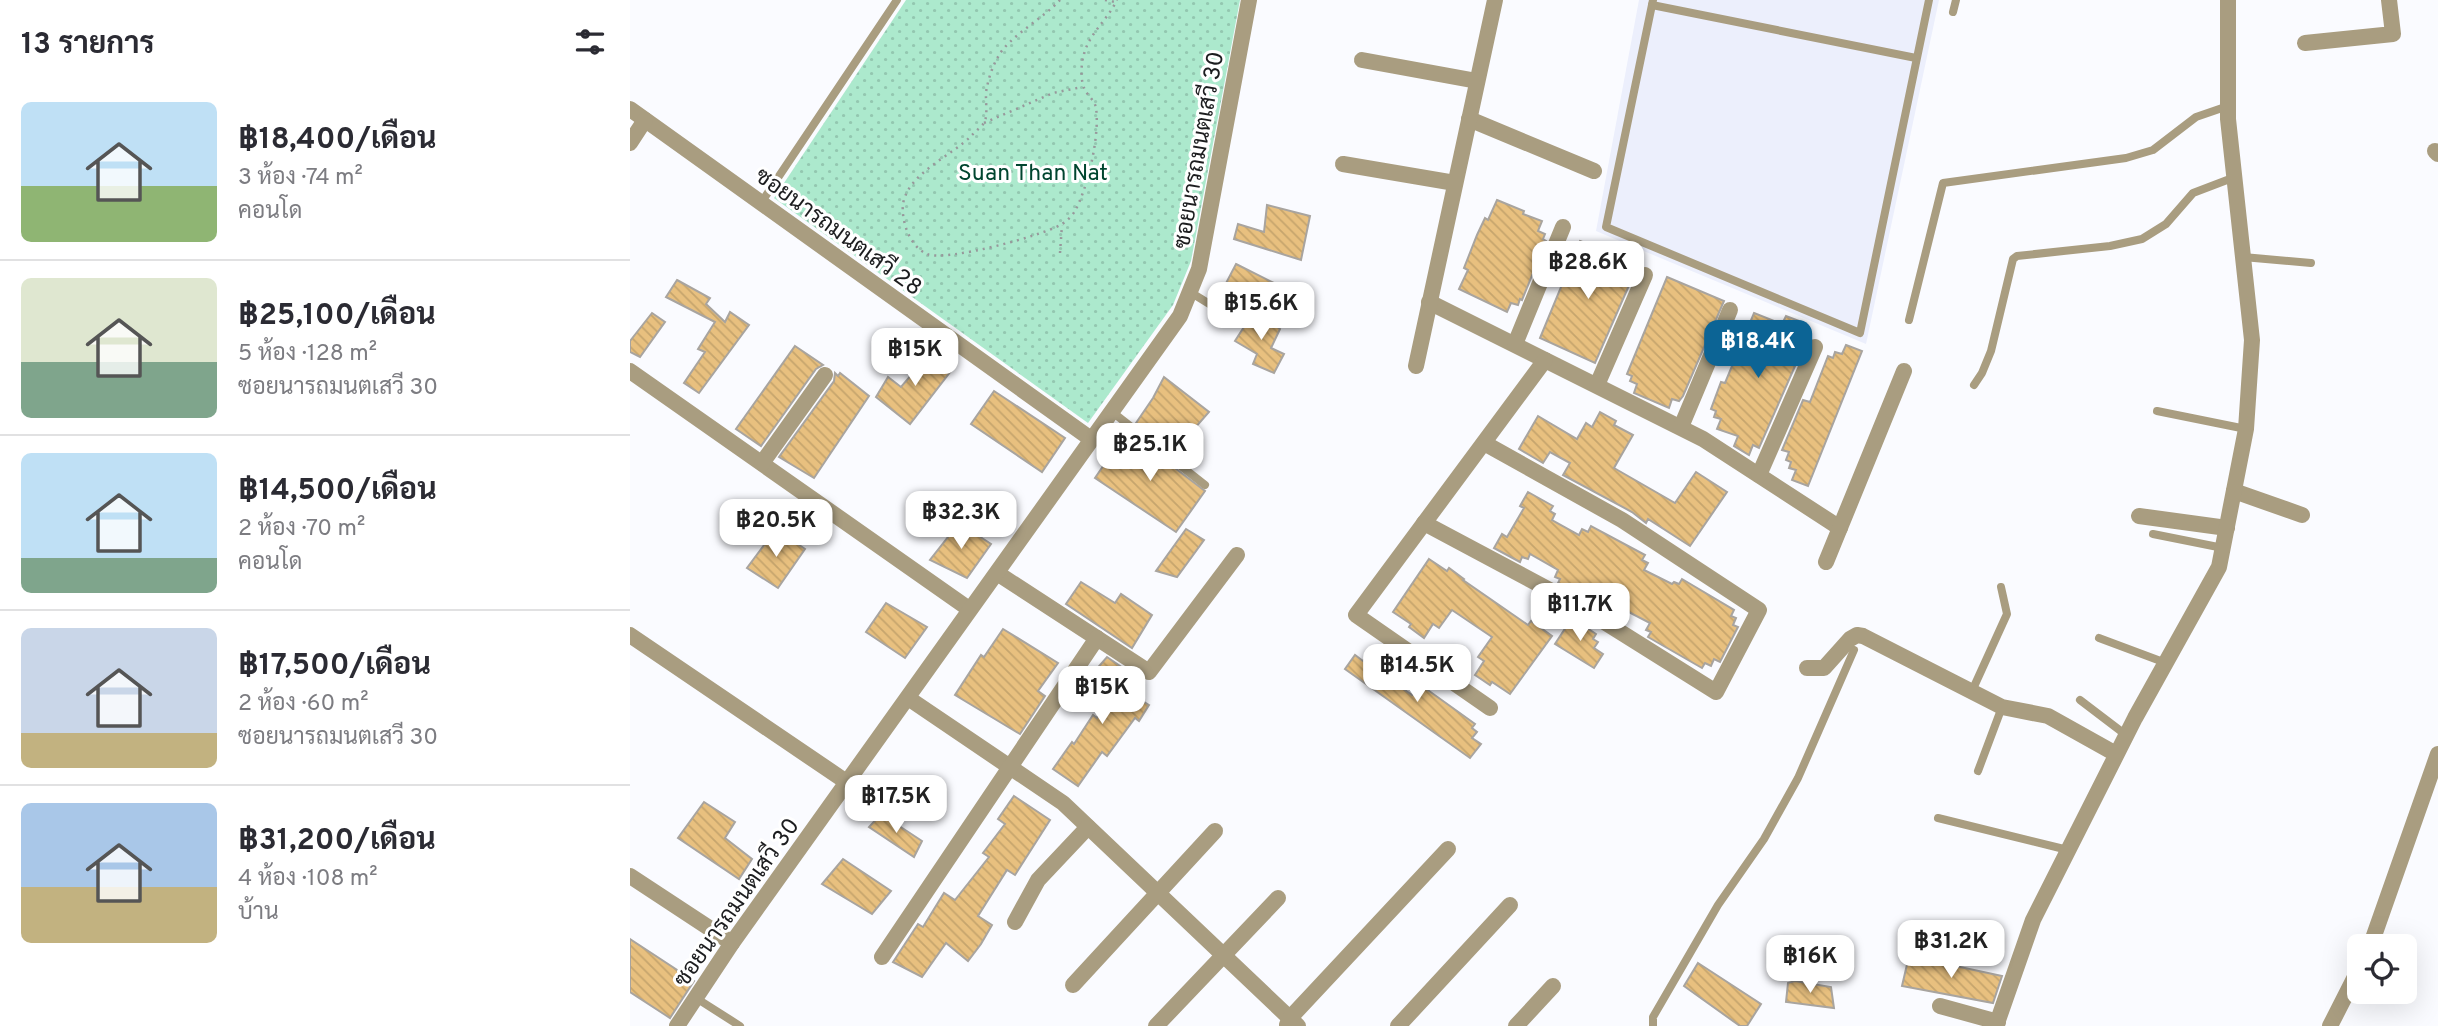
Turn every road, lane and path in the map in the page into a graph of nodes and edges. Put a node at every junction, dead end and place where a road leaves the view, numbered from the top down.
1 (897, 0) edge
2 (1060, 0) edge
3 (1105, 0) edge
4 (1249, 0) edge
5 (1495, 0) edge
6 (1928, 0) edge
7 (1956, 0) edge
8 (2228, 0) edge
9 (2389, 0) edge
10 (1117, 1) edge
11 (1653, 3) edge
12 (1954, 12) dead end
13 (2305, 43) dead end
14 (1916, 58) junction
15 (1362, 61) dead end
16 (1477, 81) junction
17 (1082, 86) junction
18 (2228, 106) junction
19 (630, 109) edge
20 (1469, 119) junction
21 (645, 120) junction
22 (984, 123) junction
23 (630, 142) edge
24 (1343, 164) dead end
25 (1594, 171) dead end
26 (2235, 177) junction
27 (1455, 183) junction
28 (761, 203) junction
29 (1062, 225) junction
30 (1563, 227) dead end
31 (1060, 253) dead end
32 (2243, 257) junction
33 (2311, 263) dead end
34 (1645, 275) dead end
35 (1190, 292) junction
36 (1429, 302) junction
37 (1730, 310) dead end
38 (1909, 320) dead end
39 (1237, 321) dead end
40 (1515, 344) junction
41 (1815, 347) dead end
42 (1545, 360) junction
43 (1416, 366) dead end
44 (630, 371) edge
45 (1904, 371) dead end
46 (825, 375) dead end
47 (1597, 385) junction
48 (1974, 385) dead end
49 (1111, 411) junction
50 (2157, 411) dead end
51 (1681, 427) junction
52 (2246, 429) junction
53 (1091, 439) junction
54 (1484, 443) junction
55 (762, 463) junction
56 (1759, 475) junction
57 (1205, 485) dead end
58 (2234, 491) junction
59 (2302, 515) dead end
60 (2139, 516) dead end
61 (1424, 523) junction
62 (1840, 528) junction
63 (2227, 528) junction
64 (2153, 534) dead end
65 (2223, 548) junction
66 (1237, 555) dead end
67 (1826, 562) dead end
68 (997, 573) junction
69 (2001, 587) dead end
70 (970, 609) junction
71 (630, 635) edge
72 (1097, 638) junction
73 (2099, 638) dead end
74 (1854, 650) dead end
75 (2166, 663) junction
76 (1807, 668) dead end
77 (1972, 691) junction
78 (908, 698) junction
79 (2080, 700) dead end
80 (2002, 707) junction
81 (1490, 708) dead end
82 (2126, 735) junction
83 (2116, 754) junction
84 (2438, 754) edge
85 (1010, 767) junction
86 (1978, 771) dead end
87 (848, 783) junction
88 (1938, 818) dead end
89 (1088, 827) junction
90 (1215, 831) dead end
91 (1448, 849) dead end
92 (2068, 850) junction
93 (630, 876) edge
94 (1158, 893) junction
95 (1278, 898) dead end
96 (1510, 905) dead end
97 (1015, 922) dead end
98 (2375, 934) edge
99 (732, 943) junction
100 (1224, 956) junction
101 (882, 957) dead end
102 (1073, 985) dead end
103 (1553, 986) dead end
104 (2347, 993) edge
105 (696, 998) junction
106 (1940, 1006) dead end
107 (1291, 1023) edge
108 (1997, 1024) edge
109 (677, 1026) edge
110 (740, 1026) edge
111 (1156, 1026) edge
112 (1398, 1026) edge
113 (1516, 1026) edge
114 (1653, 1026) edge
115 (2330, 1026) edge

1 - 28 lane
2 - 22 path
3 - 10 path
4 - 35 street, ซอยนารถมนตเสวี 30
5 - 16 street
6 - 14 lane
7 - 12 lane
8 - 18 street
9 - 13 street
10 - 17 path
11 - 14 lane
11 - 14 lane
15 - 16 street
16 - 20 street
17 - 22 path
17 - 29 path
18 - 26 street
18 - 38 lane
19 - 21 street, ซอยนารถมนตเสวี 28
20 - 25 street
20 - 27 street
21 - 23 street
21 - 28 street, ซอยนารถมนตเสวี 28
22 - 29 path
24 - 27 street
26 - 32 street
26 - 48 lane
27 - 36 street
28 - 53 street, ซอยนารถมนตเสวี 28
29 - 31 path
30 - 40 street
32 - 33 lane
32 - 52 street
34 - 47 street
35 - 39 lane
35 - 49 street, ซอยนารถมนตเสวี 30
36 - 40 street
36 - 43 street
37 - 51 street
40 - 42 street
41 - 56 street
42 - 47 street
42 - 54 street
44 - 55 street
45 - 62 street
46 - 55 street
47 - 51 street
49 - 53 street, ซอยนารถมนตเสวี 30
49 - 57 lane
50 - 52 lane
51 - 56 street
52 - 58 street
53 - 68 street, ซอยนารถมนตเสวี 30
54 - 61 street
54 - 61 street
55 - 70 street
56 - 62 street
58 - 59 street
58 - 63 street
60 - 63 street
61 - 81 street
62 - 67 street
63 - 65 street
64 - 65 lane
65 - 75 street
66 - 72 street
68 - 70 street, ซอยนารถมนตเสวี 30
68 - 72 street
69 - 77 lane
70 - 78 street, ซอยนารถมนตเสวี 30
71 - 87 street
72 - 85 street
73 - 75 lane
74 - 114 lane
75 - 82 street
76 - 77 street
77 - 80 street
78 - 85 street
78 - 87 street, ซอยนารถมนตเสวี 30
79 - 82 lane
80 - 83 street
80 - 86 lane
82 - 83 street
83 - 92 street
84 - 98 street
85 - 89 street
85 - 101 street
87 - 99 street, ซอยนารถมนตเสวี 30
88 - 92 lane
89 - 94 street
89 - 97 street
90 - 94 street
91 - 107 street
92 - 108 street
93 - 99 street
94 - 100 street
94 - 102 street
95 - 100 street
96 - 112 street
99 - 105 street, ซอยนารถมนตเสวี 30
100 - 107 street
100 - 111 street
103 - 113 street
104 - 115 street
105 - 109 street, ซอยนารถมนตเสวี 30
105 - 110 lane
106 - 108 street

